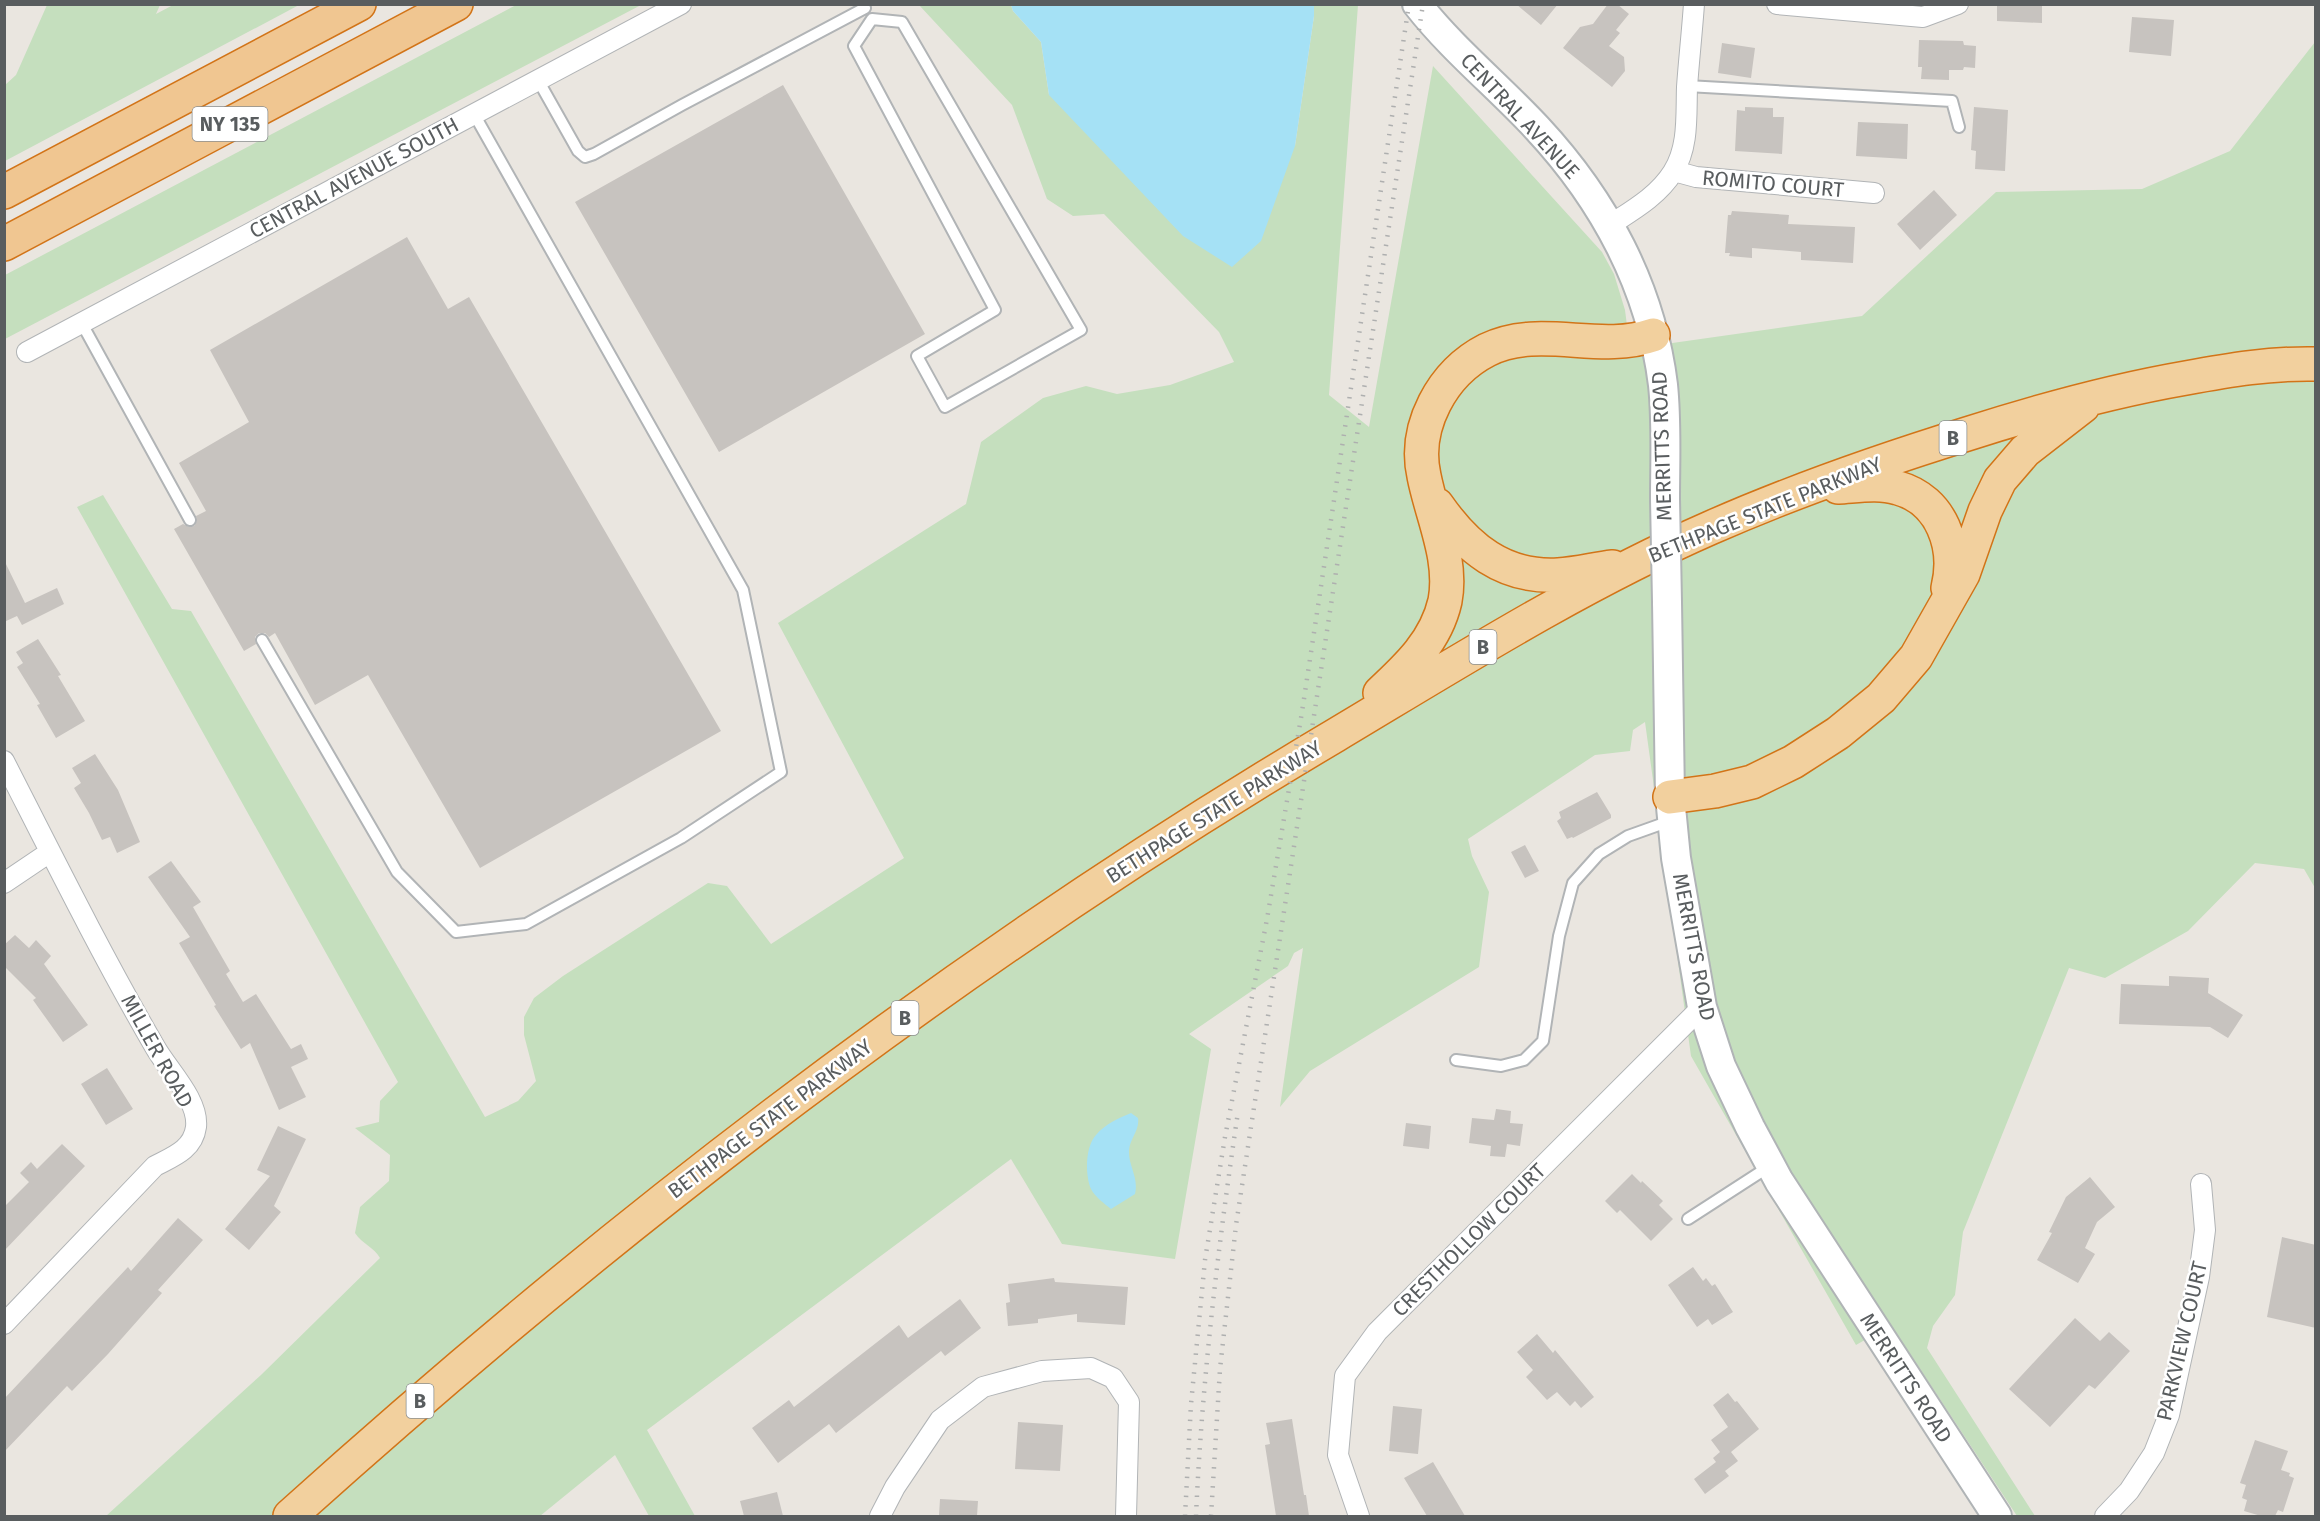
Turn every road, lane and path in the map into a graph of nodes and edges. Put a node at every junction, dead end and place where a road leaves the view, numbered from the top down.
1 (359, 4) edge
2 (456, 4) edge
3 (681, 4) edge
4 (1417, 4) edge
5 (1694, 4) edge
6 (1777, 4) edge
7 (1958, 4) edge
8 (864, 6) edge
9 (872, 19) junction
10 (538, 80) junction
11 (1687, 86) junction
12 (474, 114) junction
13 (1959, 127) dead end
14 (1674, 171) junction
15 (4, 192) edge
16 (1874, 193) dead end
17 (1610, 225) junction
18 (4, 244) edge
19 (81, 322) junction
20 (1653, 335) junction
21 (27, 352) dead end
22 (2316, 352) edge
23 (2276, 363) junction
24 (2316, 364) edge
25 (2099, 395) junction
26 (1809, 488) junction
27 (1428, 491) junction
28 (190, 519) dead end
29 (1635, 564) junction
30 (1944, 608) junction
31 (262, 640) dead end
32 (1334, 736) junction
33 (4, 761) edge
34 (1672, 809) junction
35 (50, 852) junction
36 (4, 883) edge
37 (1702, 1007) junction
38 (1456, 1060) dead end
39 (1770, 1166) junction
40 (2201, 1184) dead end
41 (1688, 1219) dead end
42 (4, 1324) edge
43 (290, 1516) edge
44 (880, 1516) edge
45 (1126, 1516) edge
46 (1359, 1516) edge
47 (1997, 1516) edge
48 (2105, 1516) edge

1 - 15 highway, NY 135
2 - 18 highway, NY 135
3 - 10 street, CENTRAL AVENUE SOUTH
4 - 17 main road, CENTRAL AVENUE
5 - 11 street
6 - 7 street
8 - 9 lane
8 - 10 lane
9 - 9 lane
10 - 12 street, CENTRAL AVENUE SOUTH
11 - 13 lane
11 - 14 street
12 - 19 street, CENTRAL AVENUE SOUTH
12 - 31 lane
14 - 16 street, ROMITO COURT
14 - 17 street
17 - 20 main road, CENTRAL AVENUE
19 - 21 street, CENTRAL AVENUE SOUTH
19 - 28 lane
20 - 27 highway
20 - 34 main road, MERRITTS ROAD, bridge
22 - 23 highway, BETHPAGE STATE PARKWAY / B
23 - 24 highway, BETHPAGE STATE PARKWAY / B
23 - 25 highway, BETHPAGE STATE PARKWAY / B
25 - 26 highway, BETHPAGE STATE PARKWAY / B
25 - 30 highway
26 - 29 highway, BETHPAGE STATE PARKWAY / B
26 - 30 highway
27 - 29 highway
27 - 32 highway
29 - 32 highway, BETHPAGE STATE PARKWAY / B
30 - 34 highway
32 - 43 highway, BETHPAGE STATE PARKWAY / B
33 - 35 street, MILLER ROAD
34 - 37 main road, MERRITTS ROAD
34 - 38 lane
35 - 36 street
35 - 42 street, MILLER ROAD
37 - 39 main road, MERRITTS ROAD
37 - 46 street, CRESTHOLLOW COURT
39 - 41 lane
39 - 47 main road, MERRITTS ROAD
40 - 48 street, PARKVIEW COURT
44 - 45 street

